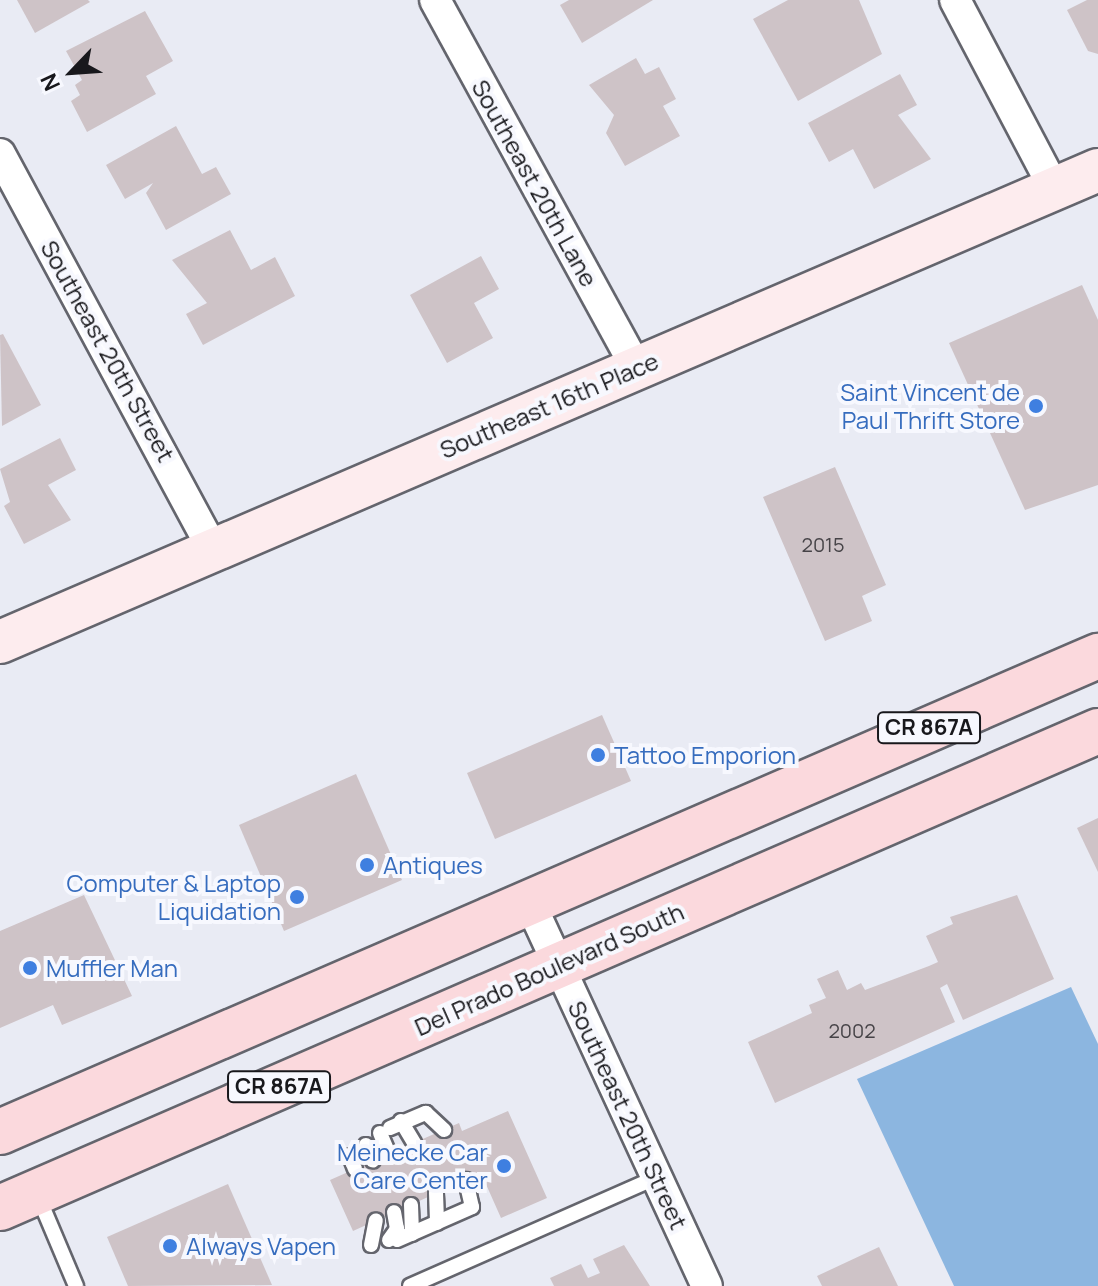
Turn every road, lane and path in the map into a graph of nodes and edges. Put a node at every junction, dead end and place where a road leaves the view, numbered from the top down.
1 (435, 0) edge
2 (955, 0) edge
3 (0, 154) edge
4 (1098, 170) edge
5 (1055, 190) junction
6 (636, 367) junction
7 (213, 550) junction
8 (0, 642) edge
9 (1098, 656) edge
10 (1098, 731) edge
11 (529, 901) junction
12 (559, 965) junction
13 (390, 1127) junction
14 (444, 1130) dead end
15 (0, 1132) edge
16 (414, 1143) dead end
17 (366, 1145) dead end
18 (389, 1154) dead end
19 (373, 1161) dead end
20 (657, 1177) junction
21 (466, 1180) dead end
22 (436, 1193) dead end
23 (18, 1200) edge
24 (411, 1205) dead end
25 (394, 1212) dead end
26 (376, 1220) dead end
27 (437, 1223) junction
28 (412, 1234) junction
29 (371, 1245) dead end
30 (76, 1286) edge
31 (410, 1286) edge
32 (707, 1286) edge

1 - 6 street, Southeast 20th Lane
2 - 5 street
3 - 7 street, Southeast 20th Street
4 - 5 street, Southeast 16th Place
5 - 6 street, Southeast 16th Place
6 - 7 street, Southeast 16th Place
7 - 8 street, Southeast 16th Place
9 - 11 main road, CR 867A
10 - 12 main road, Del Prado Boulevard South / CR 867A
11 - 12 street, Southeast 20th Street
11 - 15 main road, CR 867A
12 - 20 street, Southeast 20th Street
12 - 23 main road, Del Prado Boulevard South / CR 867A
13 - 14 lane
13 - 16 lane
13 - 18 lane
17 - 19 lane
20 - 31 lane
20 - 32 street, Southeast 20th Street
21 - 27 lane
22 - 27 lane
23 - 30 lane
24 - 28 lane
25 - 28 lane
26 - 29 lane
27 - 28 lane

